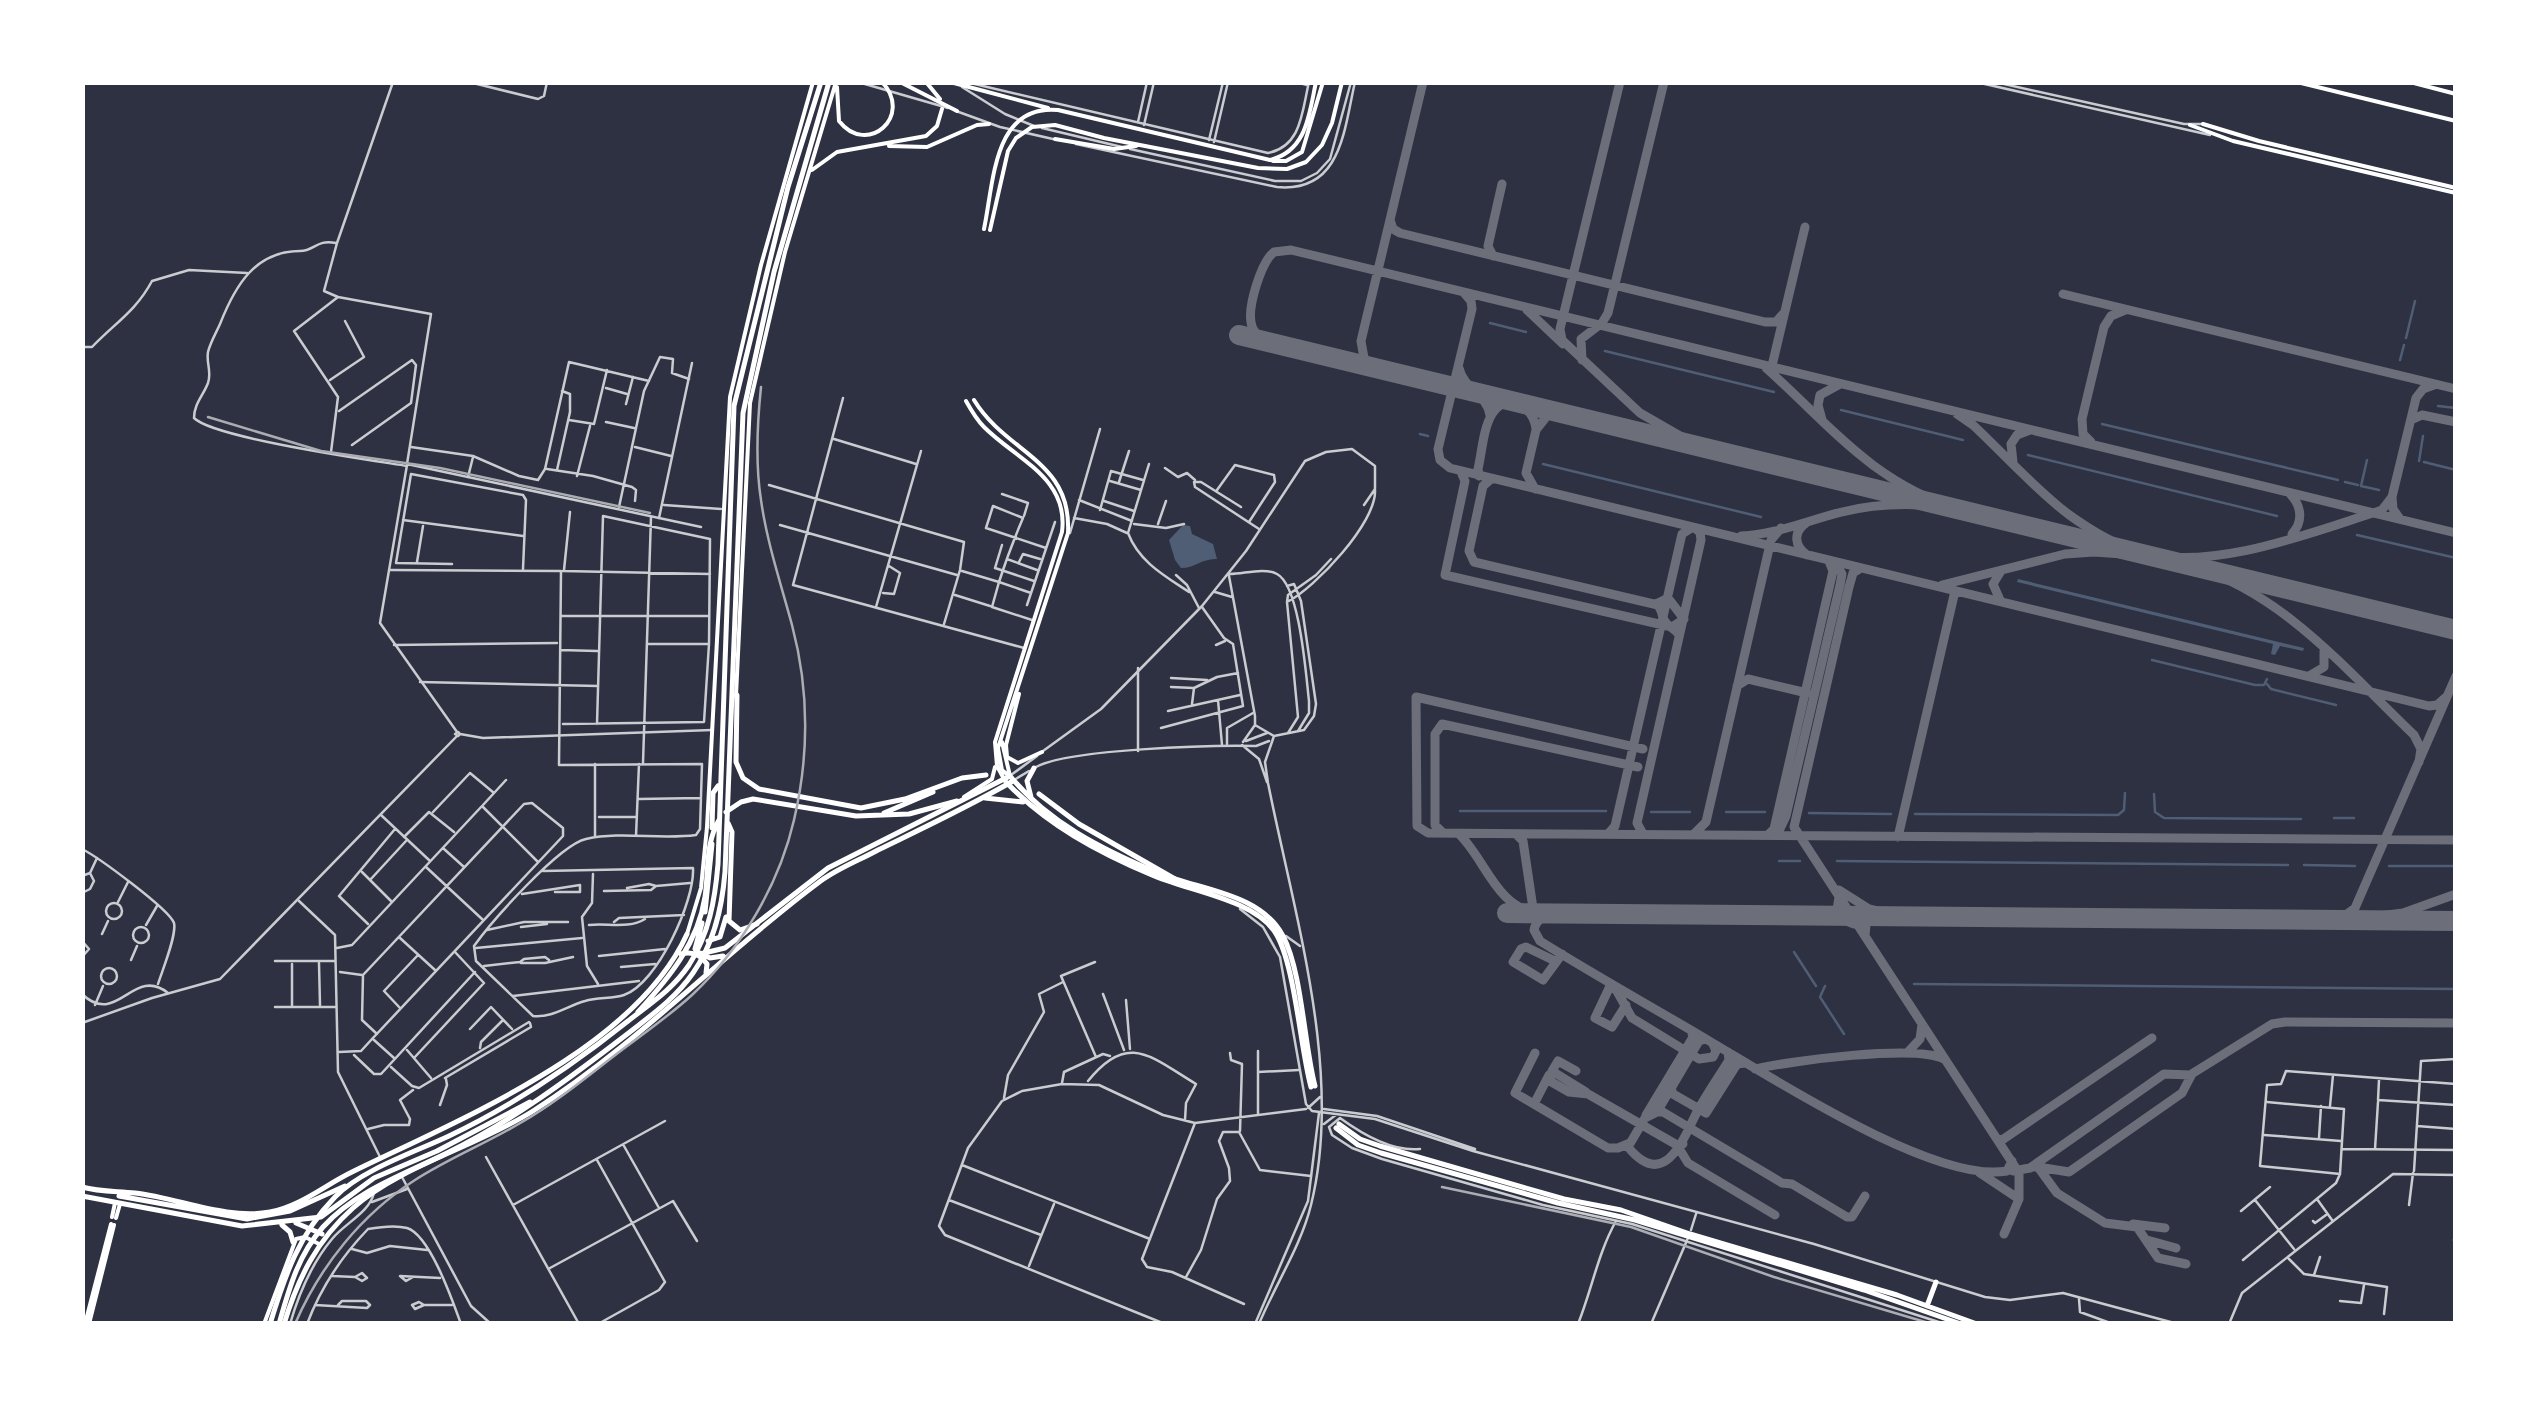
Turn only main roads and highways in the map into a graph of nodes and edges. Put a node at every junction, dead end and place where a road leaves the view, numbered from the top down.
1 (812, 82) edge
2 (821, 82) edge
3 (834, 82) edge
4 (882, 82) edge
5 (900, 82) edge
6 (926, 82) edge
7 (1320, 82) edge
8 (1342, 82) edge
9 (2410, 82) edge
10 (953, 83) edge
11 (2298, 83) edge
12 (2456, 94) edge
13 (940, 99) dead end
14 (942, 109) dead end
15 (1058, 110) junction
16 (957, 111) road end
17 (2456, 121) edge
18 (989, 124) road end
19 (2203, 124) road end
20 (2190, 125) road end
21 (1054, 139) road end
22 (862, 148) junction
23 (1140, 148) junction
24 (809, 172) junction
25 (2456, 191) edge
26 (974, 400) dead end
27 (966, 401) dead end
28 (1062, 541) junction
29 (1028, 649) junction
30 (1019, 689) junction
31 (737, 695) junction
32 (731, 706) junction
33 (995, 742) junction
34 (1042, 752) road end
35 (1034, 768) road end
36 (986, 775) dead end
37 (1009, 780) junction
38 (948, 784) junction
39 (720, 785) junction
40 (1039, 794) dead end
41 (961, 799) junction
42 (974, 801) junction
43 (1032, 804) junction
44 (871, 816) junction
45 (726, 821) junction
46 (706, 840) junction
47 (722, 842) junction
48 (712, 854) junction
49 (1174, 879) junction
50 (728, 904) junction
51 (757, 924) junction
52 (701, 926) junction
53 (687, 934) junction
54 (733, 947) junction
55 (698, 951) junction
56 (675, 959) junction
57 (704, 977) junction
58 (637, 1002) junction
59 (633, 1017) junction
60 (654, 1022) junction
61 (519, 1087) junction
62 (536, 1100) junction
63 (532, 1112) junction
64 (356, 1180) junction
65 (82, 1187) edge
66 (102, 1192) junction
67 (82, 1196) edge
68 (118, 1204) junction
69 (290, 1221) junction
70 (279, 1224) junction
71 (325, 1236) junction
72 (1688, 1239) junction
73 (293, 1242) junction
74 (319, 1244) junction
75 (1936, 1282) road end
76 (1927, 1306) junction
77 (278, 1310) junction
78 (87, 1324) edge
79 (267, 1324) edge
80 (284, 1324) edge
81 (1961, 1324) edge
82 (1977, 1324) edge

1 - 46 main road
2 - 39 main road
3 - 4 main road
3 - 24 main road
3 - 32 main road
5 - 16 main road
6 - 13 main road
7 - 15 main road
8 - 23 main road
9 - 12 main road
10 - 15 main road
11 - 17 main road
14 - 22 main road
15 - 23 main road
18 - 22 main road
19 - 25 main road
20 - 25 main road
21 - 23 main road
22 - 24 main road
24 - 31 main road
26 - 28 main road
27 - 28 main road
28 - 29 main road
28 - 29 main road
29 - 30 main road
29 - 33 main road
30 - 34 main road
30 - 37 main road
31 - 32 main road
31 - 38 main road
32 - 45 main road
33 - 37 main road
33 - 41 main road
35 - 43 main road
36 - 38 main road
37 - 41 main road
37 - 42 main road
37 - 43 main road
38 - 44 main road
39 - 47 main road
39 - 48 main road
40 - 49 main road
41 - 44 main road
41 - 51 main road
42 - 43 main road
42 - 54 main road
43 - 49 main road
43 - 49 main road
44 - 59 main road
45 - 47 main road
45 - 50 main road
46 - 48 main road
46 - 53 main road
47 - 59 main road
47 - 62 main road
48 - 52 main road
50 - 51 main road
50 - 52 main road
51 - 54 main road
52 - 55 main road
53 - 55 main road
53 - 56 main road
54 - 55 main road
54 - 57 main road
56 - 57 main road
56 - 58 main road
57 - 60 main road
58 - 60 main road
58 - 61 main road
59 - 64 main road
60 - 63 main road
61 - 63 main road
61 - 66 main road
62 - 69 main road
62 - 77 main road
63 - 71 main road
64 - 66 main road
64 - 77 main road
65 - 66 main road
67 - 68 main road
68 - 70 main road
68 - 78 main road
69 - 70 main road
69 - 71 main road
70 - 73 main road
71 - 74 main road
72 - 72 main road
72 - 76 main road
72 - 81 main road
73 - 74 main road
73 - 79 main road
74 - 80 main road
75 - 76 main road
76 - 82 main road
77 - 79 main road
77 - 80 main road

